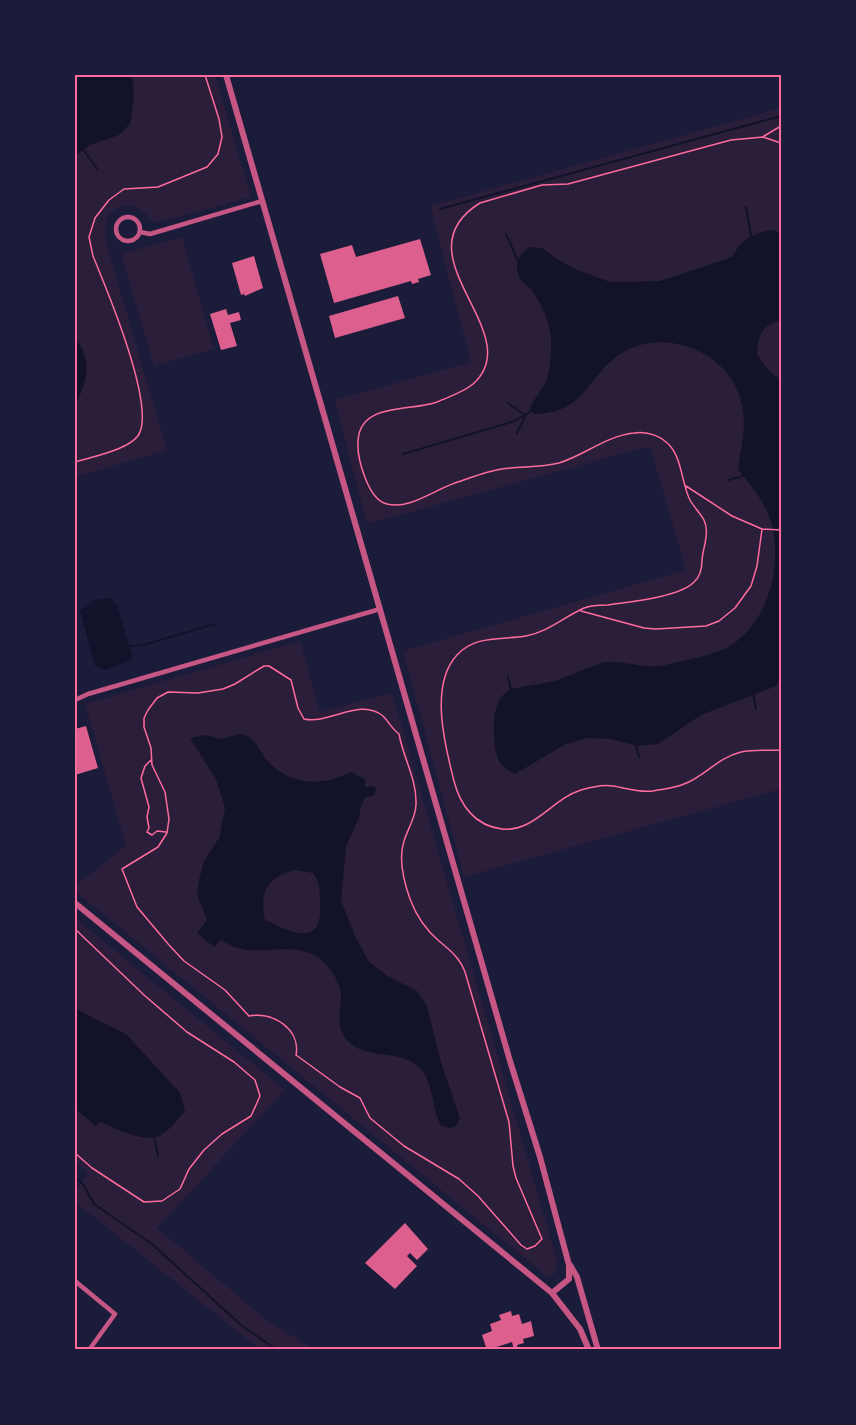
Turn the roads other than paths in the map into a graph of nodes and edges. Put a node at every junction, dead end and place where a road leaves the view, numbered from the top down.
1 (226, 75) edge
2 (262, 201) junction
3 (140, 232) junction
4 (380, 609) junction
5 (75, 700) edge
6 (75, 903) edge
7 (569, 1265) junction
8 (75, 1281) edge
9 (552, 1293) junction
10 (89, 1350) edge
11 (590, 1350) edge
12 (598, 1350) edge

1 - 2 street
2 - 3 street
2 - 4 street
3 - 3 street
4 - 5 street
4 - 7 street
6 - 9 street
7 - 9 street
7 - 12 street
8 - 10 street
9 - 11 street

